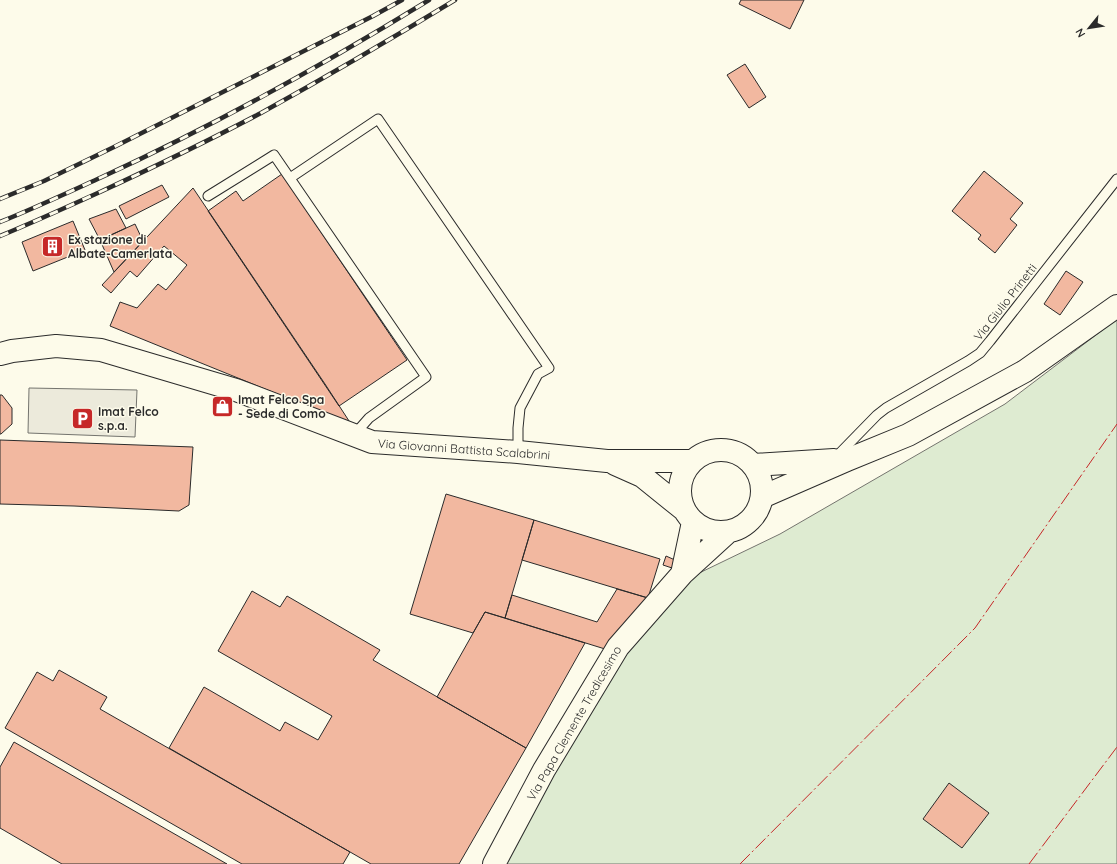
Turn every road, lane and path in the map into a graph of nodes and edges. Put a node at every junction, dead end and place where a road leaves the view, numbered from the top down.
1 (290, 178) junction
2 (1117, 179) edge
3 (208, 196) dead end
4 (1117, 306) edge
5 (0, 354) edge
6 (354, 435) junction
7 (518, 452) junction
8 (840, 460) junction
9 (607, 461) junction
10 (691, 461) junction
11 (754, 465) junction
12 (762, 497) junction
13 (688, 516) junction
14 (728, 532) junction
15 (682, 574) junction
16 (494, 864) edge

1 - 3 lane
1 - 6 lane
1 - 7 lane
2 - 8 lane, Via Giulio Prinetti
4 - 8 main road
5 - 6 main road, Via Giovanni Battista Scalabrini
6 - 7 main road, Via Giovanni Battista Scalabrini
7 - 9 main road, Via Giovanni Battista Scalabrini
8 - 11 main road
8 - 12 main road
9 - 10 main road, Via Giovanni Battista Scalabrini
9 - 13 main road, Via Giovanni Battista Scalabrini
10 - 11 main road
10 - 13 main road
11 - 12 main road
12 - 14 main road
13 - 14 main road
13 - 15 main road, Via Papa Clemente Tredicesimo
14 - 15 main road, Via Papa Clemente Tredicesimo
15 - 16 main road, Via Papa Clemente Tredicesimo

